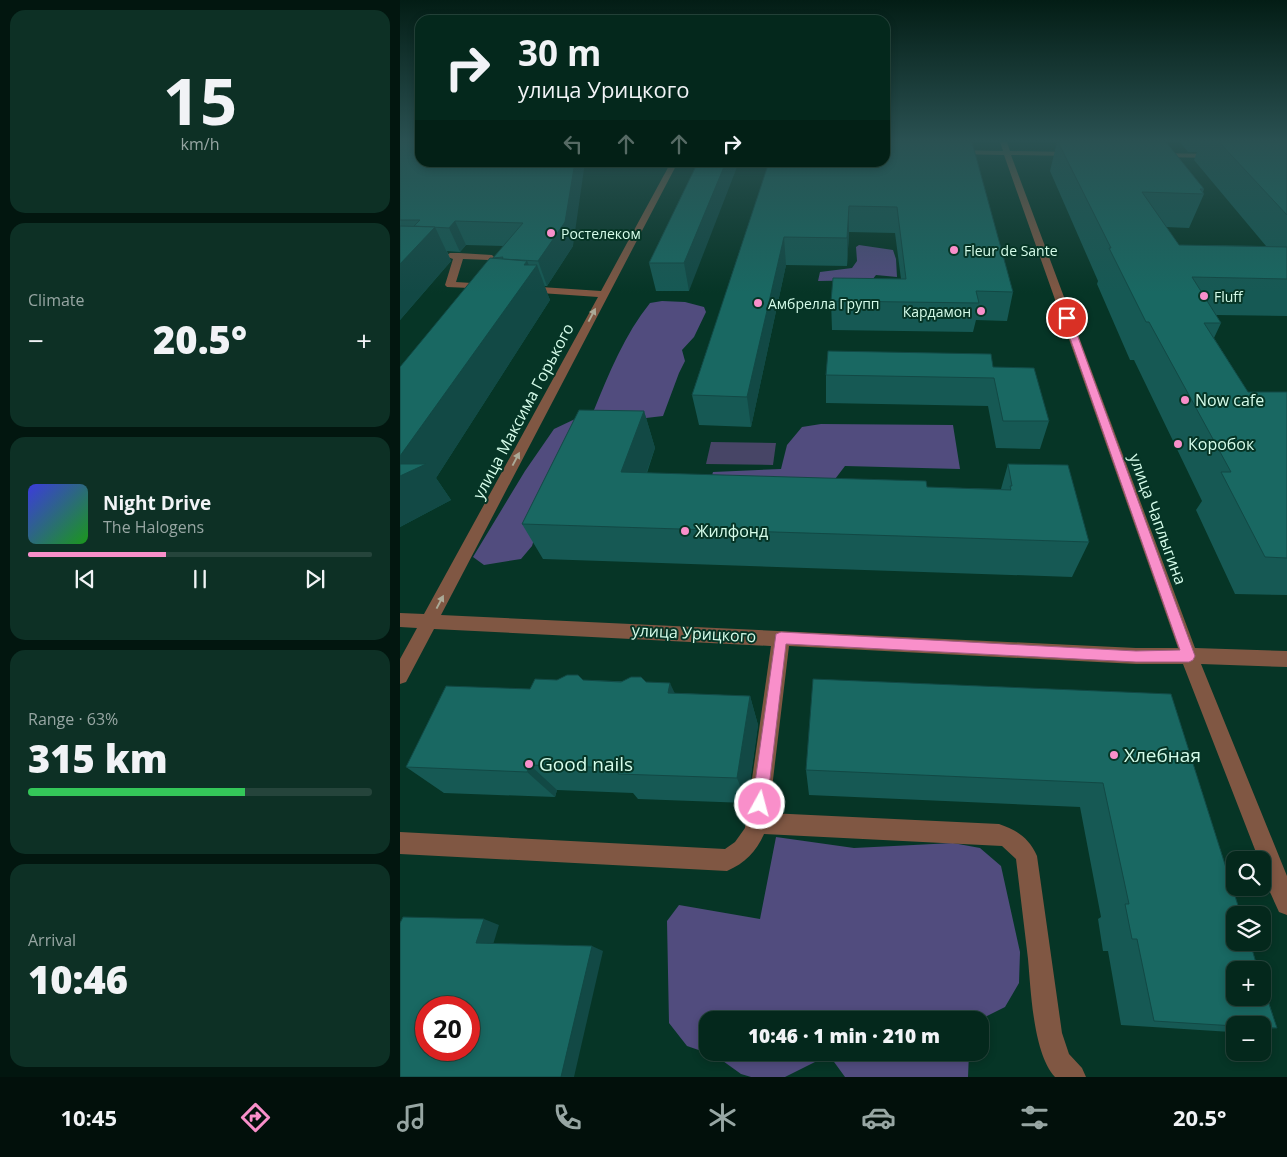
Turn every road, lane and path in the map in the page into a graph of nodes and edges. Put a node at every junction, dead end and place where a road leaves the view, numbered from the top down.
1 (659, 192) edge
2 (1021, 192) edge
3 (439, 256) dead end
4 (459, 256) junction
5 (489, 257) edge
6 (472, 287) junction
7 (500, 288) edge
8 (518, 289) edge
9 (604, 294) junction
10 (464, 297) edge
11 (400, 620) edge
12 (429, 621) junction
13 (781, 638) junction
14 (1189, 656) junction
15 (1287, 659) edge
16 (400, 676) edge
17 (757, 823) junction
18 (400, 843) edge
19 (1287, 904) edge
20 (1073, 1077) edge

1 - 9 street, улица Максима Горького
2 - 14 street, улица Чаплыгина
3 - 4 street
4 - 5 street
4 - 6 street
6 - 7 street
6 - 10 street
8 - 9 street
12 -> 9 street, улица Максима Горького
11 - 12 street, улица Урицкого
12 - 13 street, улица Урицкого
12 - 16 street, улица Максима Горького
13 - 14 street, улица Урицкого
13 - 17 street
14 - 15 street, улица Урицкого
14 - 19 street, улица Чаплыгина
17 - 18 street
17 - 20 street

